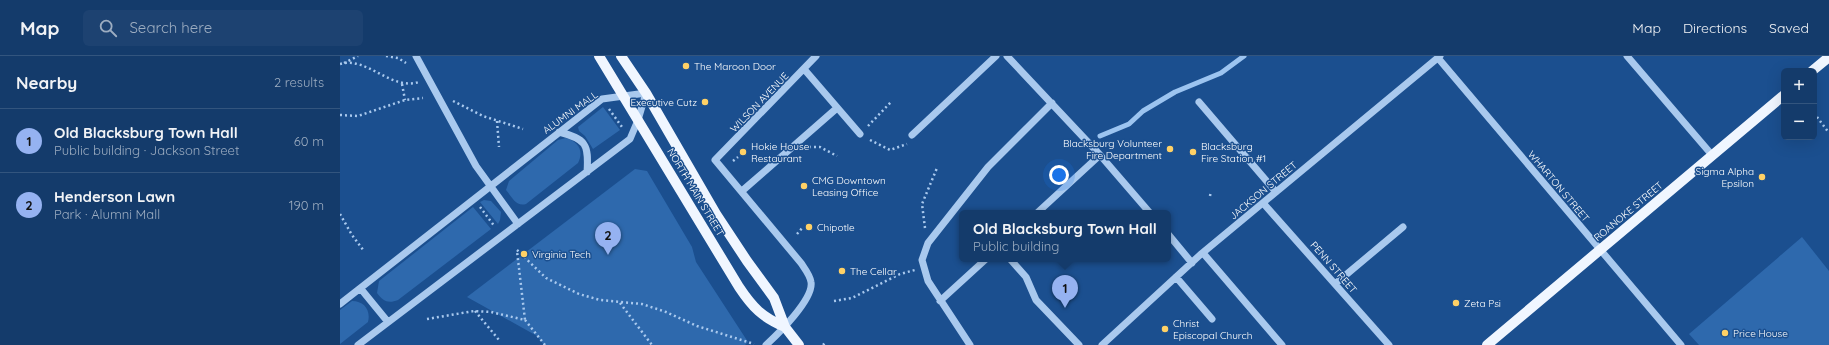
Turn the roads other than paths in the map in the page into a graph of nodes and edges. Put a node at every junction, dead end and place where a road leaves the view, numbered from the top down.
1 (416, 56) edge
2 (599, 56) edge
3 (621, 56) edge
4 (816, 56) edge
5 (996, 56) edge
6 (1007, 56) edge
7 (1627, 56) edge
8 (1439, 57) edge
9 (1829, 57) edge
10 (1816, 68) edge
11 (804, 69) junction
12 (646, 93) junction
13 (623, 95) junction
14 (1781, 98) edge
15 (1199, 102) dead end
16 (1052, 103) junction
17 (837, 108) junction
18 (638, 120) junction
19 (559, 132) junction
20 (860, 134) road end
21 (912, 139) road end
22 (1100, 155) junction
23 (1712, 155) junction
24 (587, 172) junction
25 (490, 186) junction
26 (742, 191) junction
27 (1276, 192) junction
28 (1263, 203) junction
29 (1040, 210) edge
30 (1147, 210) edge
31 (518, 224) junction
32 (1403, 227) dead end
33 (1171, 238) edge
34 (1600, 250) junction
35 (1203, 253) junction
36 (983, 262) edge
37 (1013, 262) edge
38 (1192, 263) junction
39 (1176, 277) junction
40 (1335, 284) junction
41 (361, 289) junction
42 (940, 301) junction
43 (340, 304) edge
44 (1212, 319) dead end
45 (388, 322) junction
46 (785, 327) junction
47 (358, 345) edge
48 (766, 345) edge
49 (799, 345) edge
50 (970, 345) edge
51 (1079, 345) edge
52 (1102, 345) edge
53 (1282, 345) edge
54 (1388, 345) edge
55 (1487, 345) edge
56 (1681, 345) edge

1 - 25 street
2 - 13 main road, NORTH MAIN STREET
3 - 12 main road, NORTH MAIN STREET
4 - 11 street, WILSON AVENUE
5 - 21 street
6 - 16 street
7 - 23 street
8 - 27 street, JACKSON STREET
8 - 34 street, WHARTON STREET
9 - 10 main road
11 - 17 street
11 - 26 street, WILSON AVENUE
12 - 13 street, ALUMNI MALL
12 - 18 street
12 - 46 main road, NORTH MAIN STREET
13 - 18 main road, NORTH MAIN STREET
13 - 19 street, ALUMNI MALL
14 - 23 main road, ROANOKE STREET
15 - 27 street
16 - 22 street
16 - 42 street
17 - 20 street
17 - 26 street
18 - 24 street
18 - 46 main road, NORTH MAIN STREET
19 - 24 street
19 - 25 street, ALUMNI MALL
22 - 29 street
22 - 30 street
23 - 34 main road, ROANOKE STREET
24 - 31 street
25 - 31 street
25 - 41 street, ALUMNI MALL
26 - 46 street
27 - 28 street, JACKSON STREET
28 - 35 street, JACKSON STREET
28 - 40 street, PENN STREET
31 - 45 street
32 - 40 street
33 - 38 street
34 - 55 main road, ROANOKE STREET
34 - 56 street, WHARTON STREET
35 - 38 street, JACKSON STREET
35 - 53 street
36 - 42 street
37 - 51 street
38 - 39 street, JACKSON STREET
39 - 44 street
39 - 52 street, JACKSON STREET
40 - 54 street, PENN STREET
41 - 43 street, ALUMNI MALL
41 - 45 street
42 - 50 street
45 - 47 street
46 - 48 street
46 - 49 main road, NORTH MAIN STREET

